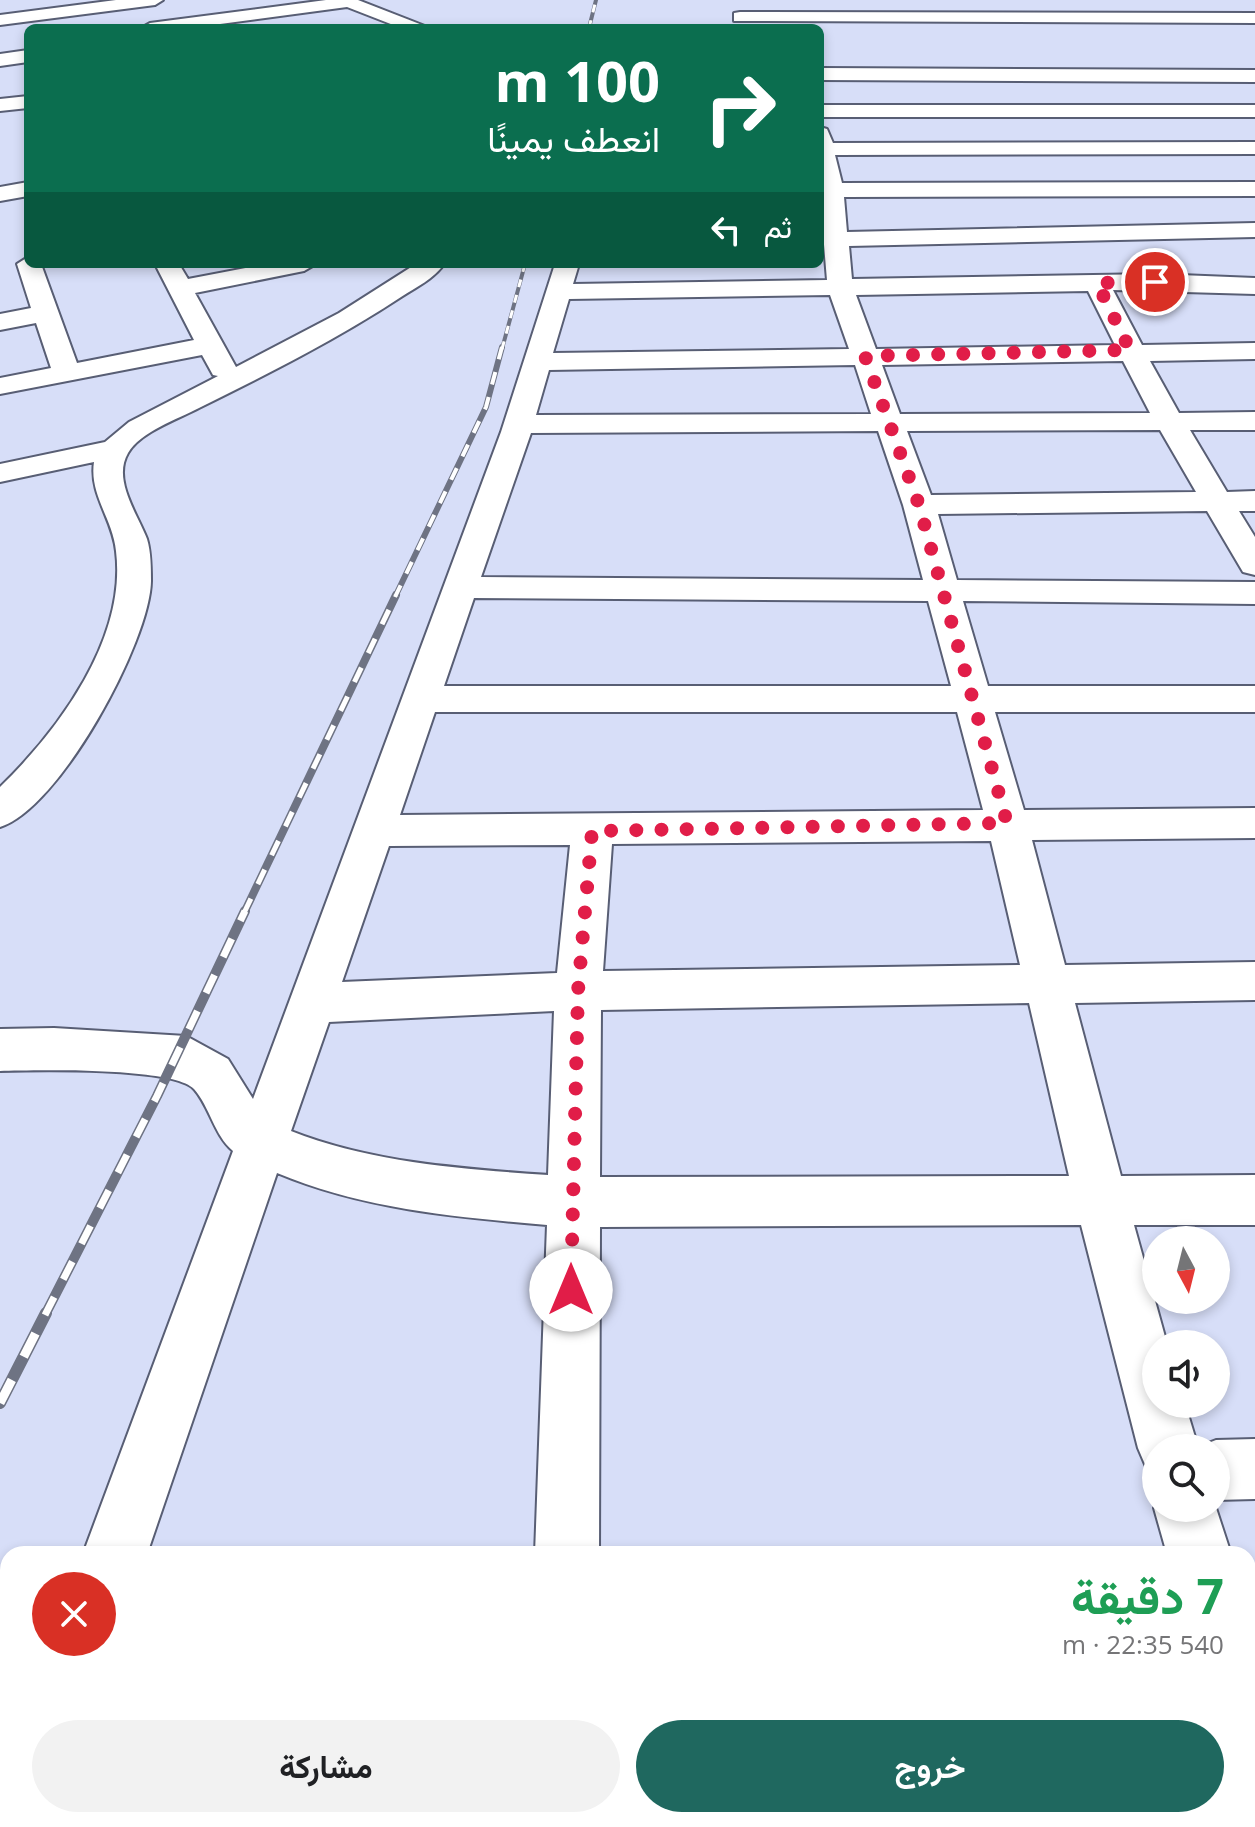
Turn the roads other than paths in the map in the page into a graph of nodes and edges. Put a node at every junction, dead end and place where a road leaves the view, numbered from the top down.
1 (155, 0) edge
2 (224, 0) edge
3 (764, 0) edge
4 (346, 1) edge
5 (123, 2) edge
6 (37, 14) edge
7 (238, 16) junction
8 (1255, 18) edge
9 (0, 20) edge
10 (179, 24) edge
11 (406, 24) edge
12 (937, 54) dead end
13 (24, 57) edge
14 (0, 60) edge
15 (824, 74) edge
16 (949, 75) junction
17 (1255, 76) edge
18 (24, 102) edge
19 (0, 105) edge
20 (824, 111) edge
21 (972, 111) junction
22 (1227, 111) junction
23 (1255, 111) edge
24 (1255, 140) edge
25 (824, 144) edge
26 (1255, 148) edge
27 (1255, 189) edge
28 (24, 190) edge
29 (826, 190) edge
30 (0, 194) edge
31 (1247, 230) edge
32 (835, 239) junction
33 (28, 268) edge
34 (169, 268) edge
35 (276, 268) edge
36 (426, 268) edge
37 (563, 278) edge
38 (1198, 282) junction
39 (1097, 283) junction
40 (1255, 286) edge
41 (840, 287) junction
42 (180, 288) junction
43 (46, 313) junction
44 (0, 322) edge
45 (209, 345) junction
46 (1130, 350) junction
47 (1255, 351) edge
48 (865, 356) junction
49 (537, 362) junction
50 (67, 373) junction
51 (231, 381) junction
52 (0, 386) edge
53 (1255, 421) edge
54 (1171, 422) junction
55 (889, 423) junction
56 (519, 424) junction
57 (114, 449) junction
58 (0, 473) edge
59 (1255, 501) edge
60 (1218, 502) junction
61 (919, 505) junction
62 (1255, 565) edge
63 (460, 587) junction
64 (1255, 593) edge
65 (944, 594) junction
66 (972, 697) junction
67 (419, 699) junction
68 (1255, 699) edge
69 (0, 812) edge
70 (1007, 823) junction
71 (1255, 823) edge
72 (372, 831) junction
73 (592, 831) junction
74 (1255, 981) edge
75 (1047, 985) junction
76 (578, 991) junction
77 (312, 1003) junction
78 (0, 1050) edge
79 (260, 1142) junction
80 (1100, 1200) junction
81 (1255, 1200) edge
82 (572, 1202) junction
83 (1164, 1434) edge
84 (1255, 1469) edge
85 (1230, 1470) edge
86 (1189, 1522) edge
87 (118, 1546) edge
88 (567, 1546) edge
89 (1197, 1546) edge

1 - 5 street
2 - 7 street
3 - 8 street
4 - 7 street
4 - 11 street
5 - 6 street
6 - 9 street
7 - 10 street
12 - 16 street
13 - 14 street
15 - 16 street
16 - 17 street
16 - 21 street
18 - 19 street
20 - 21 street
21 - 22 street
22 - 23 street
22 - 24 street
25 - 26 street
27 - 29 street
28 - 30 street
29 - 32 street
31 - 32 street
31 - 38 street
32 - 41 street
33 - 43 street
34 - 42 street
35 - 42 street
36 - 51 street
37 - 41 street
37 - 49 street
38 - 39 street
38 - 40 street
39 - 41 street
39 - 46 street
41 - 48 street
42 - 45 street
43 - 44 street
43 - 50 street
45 - 50 street
45 - 51 street
46 - 47 street
46 - 48 street
46 - 54 street
48 - 49 street
48 - 55 street
49 - 56 street
50 - 52 street
51 - 57 street
53 - 54 street
54 - 55 street
54 - 60 street
55 - 56 street
55 - 61 street
56 - 63 street
57 - 58 street
57 - 69 street
59 - 60 street
60 - 61 street
60 - 62 street
61 - 65 street
63 - 65 street
63 - 67 street
64 - 65 street
65 - 66 street
66 - 67 street
66 - 68 street
66 - 70 street
67 - 72 street
70 - 71 street
70 - 73 street
70 - 75 street
72 - 73 street
72 - 77 street
73 - 76 street
74 - 75 street
75 - 76 street
75 - 80 street
76 - 77 street
76 - 82 street
77 - 79 street
78 - 79 street
79 - 82 street
79 - 87 street
80 - 81 street
80 - 82 street
80 - 83 street
82 - 88 street
84 - 85 street
86 - 89 street

